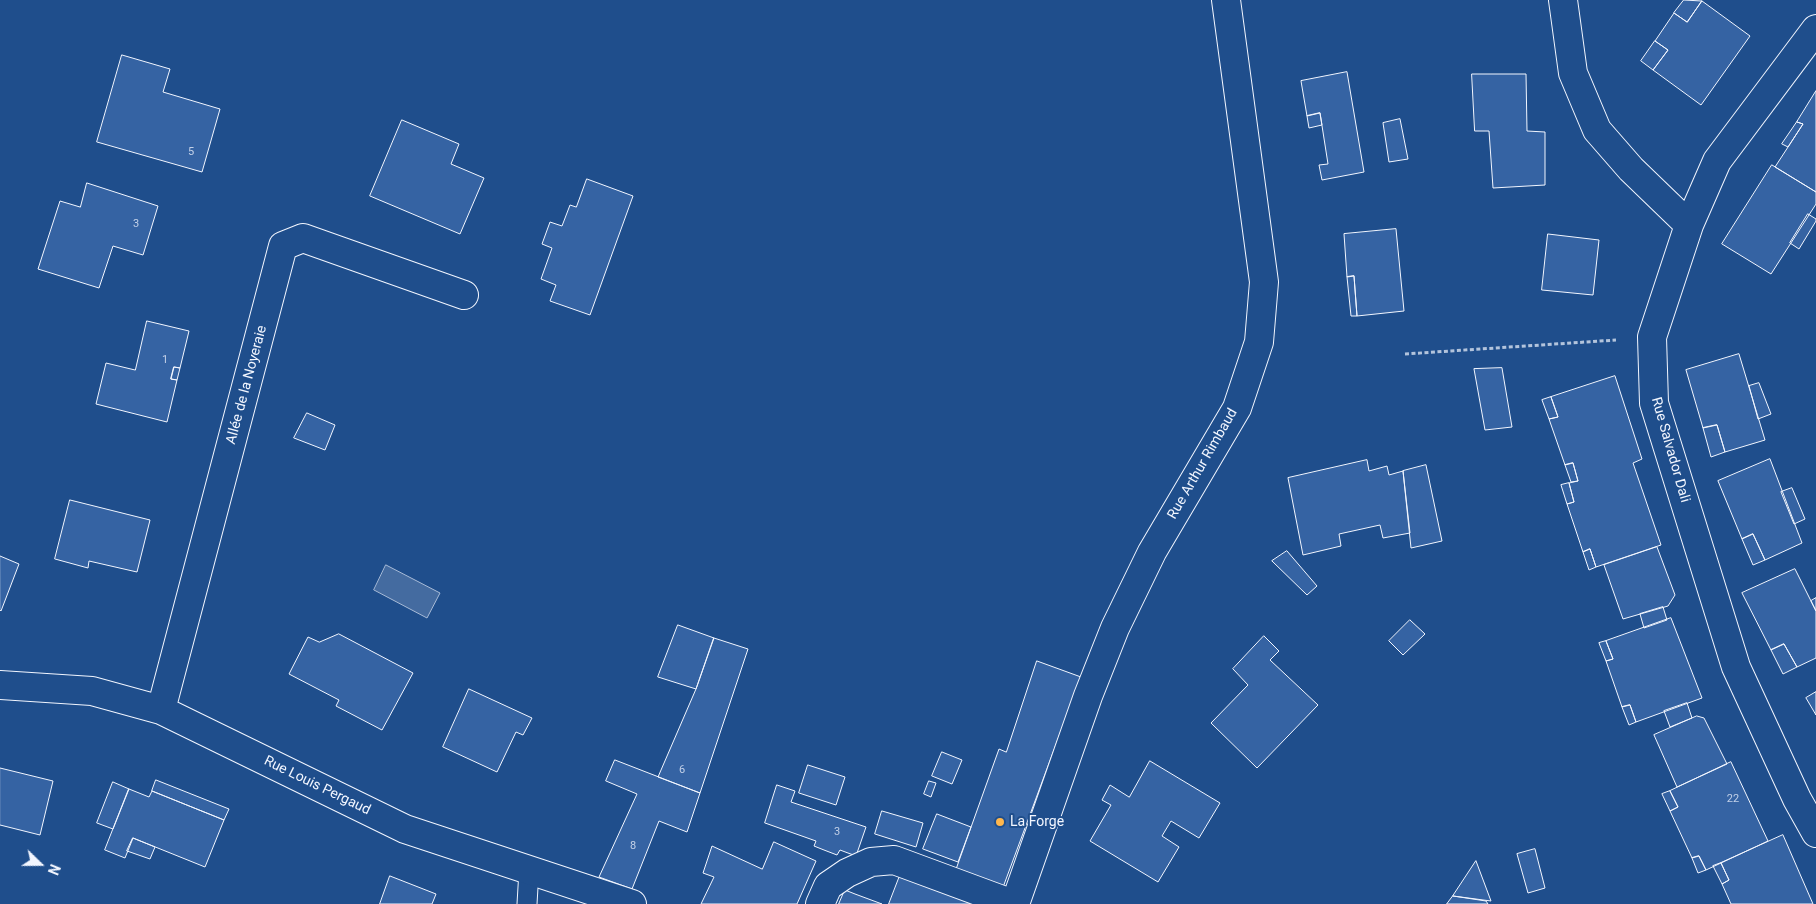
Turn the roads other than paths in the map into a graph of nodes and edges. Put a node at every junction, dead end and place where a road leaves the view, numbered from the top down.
1 (1226, 0) edge
2 (1563, 0) edge
3 (1816, 29) edge
4 (1689, 225) junction
5 (464, 295) dead end
6 (0, 685) edge
7 (161, 710) junction
8 (1816, 833) edge
9 (529, 870) junction
10 (528, 904) edge
11 (632, 904) edge
12 (820, 904) edge
13 (1014, 904) edge

1 - 13 street, Rue Arthur Rimbaud
2 - 4 street
3 - 4 street, Rue Salvador Dali
4 - 8 street, Rue Salvador Dali
5 - 7 street, Allée de la Noyeraie
6 - 7 street, Rue Louis Pergaud
7 - 9 street, Rue Louis Pergaud
9 - 10 lane
9 - 11 street, Rue Louis Pergaud
12 - 13 street

